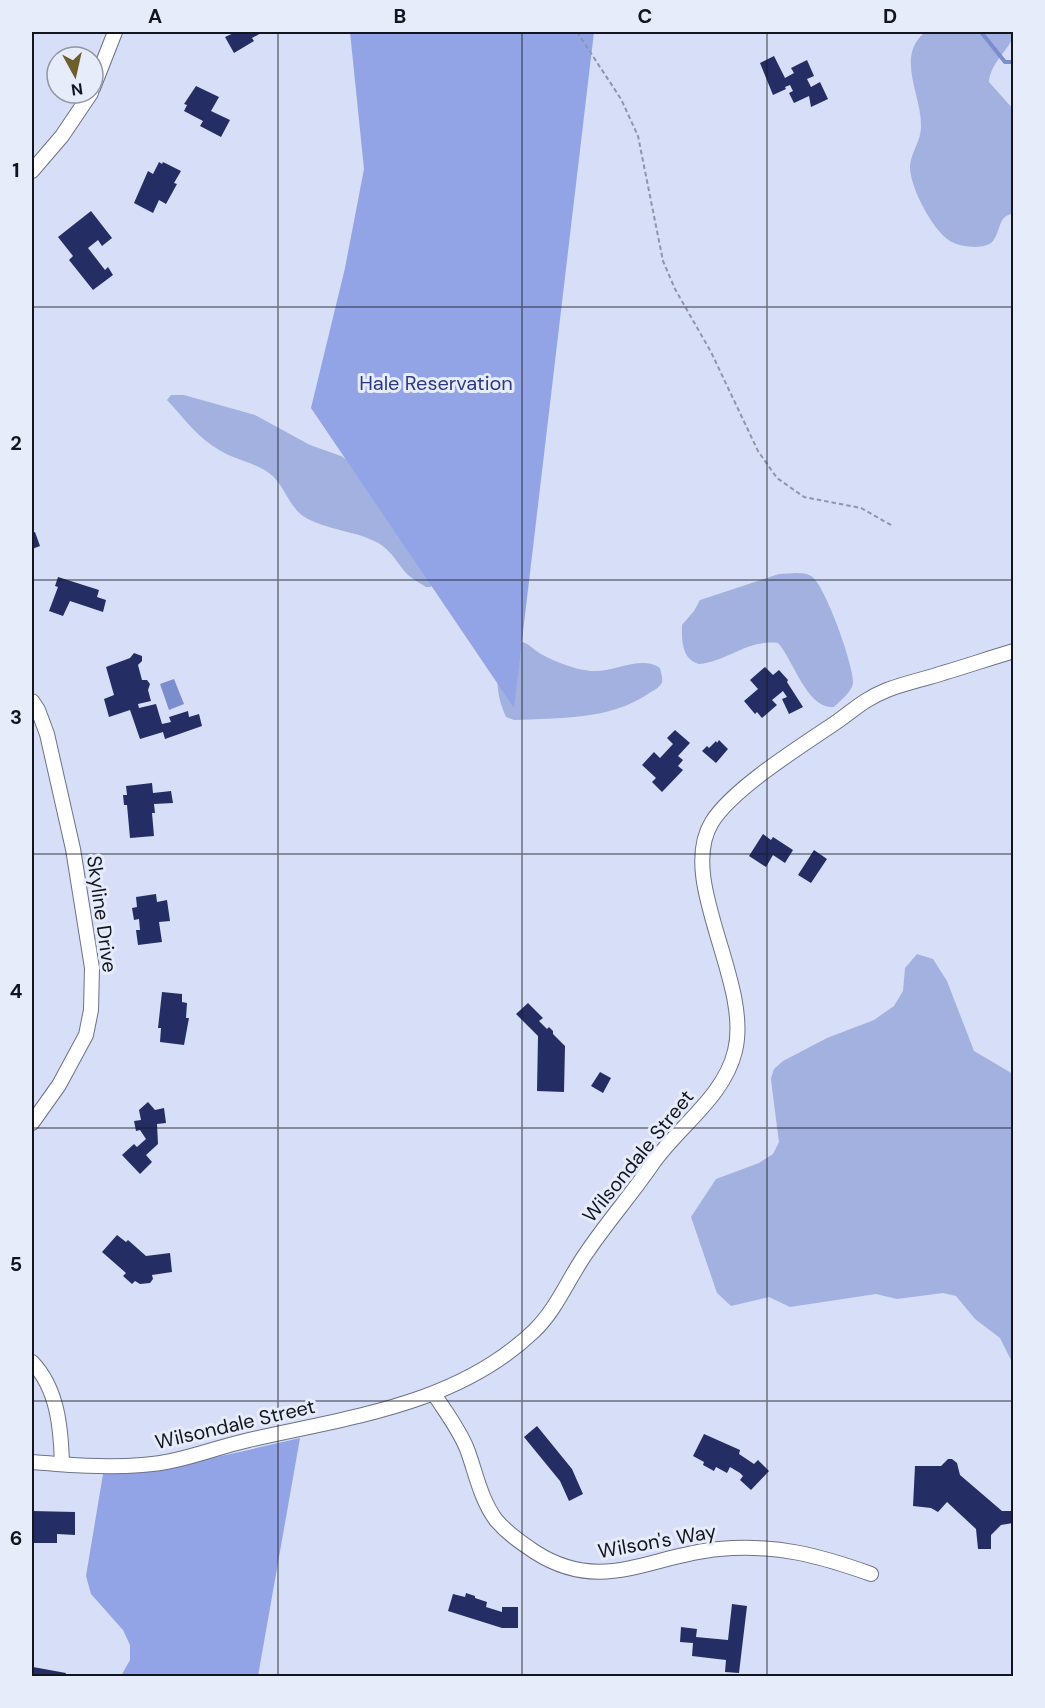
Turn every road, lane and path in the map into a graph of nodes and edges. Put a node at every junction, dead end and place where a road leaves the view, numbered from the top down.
1 (115, 32) edge
2 (577, 32) edge
3 (105, 57) edge
4 (83, 105) edge
5 (32, 171) edge
6 (891, 525) dead end
7 (1014, 651) edge
8 (32, 701) edge
9 (32, 1124) edge
10 (32, 1362) edge
11 (434, 1394) junction
12 (32, 1462) edge
13 (62, 1464) junction
14 (871, 1574) dead end

1 - 3 street
2 - 6 path
4 - 5 street
7 - 11 street, Wilsondale Street
8 - 9 street, Skyline Drive
10 - 13 street
11 - 13 street, Wilsondale Street
11 - 14 street, Wilson's Way
12 - 13 street, Wilsondale Street

